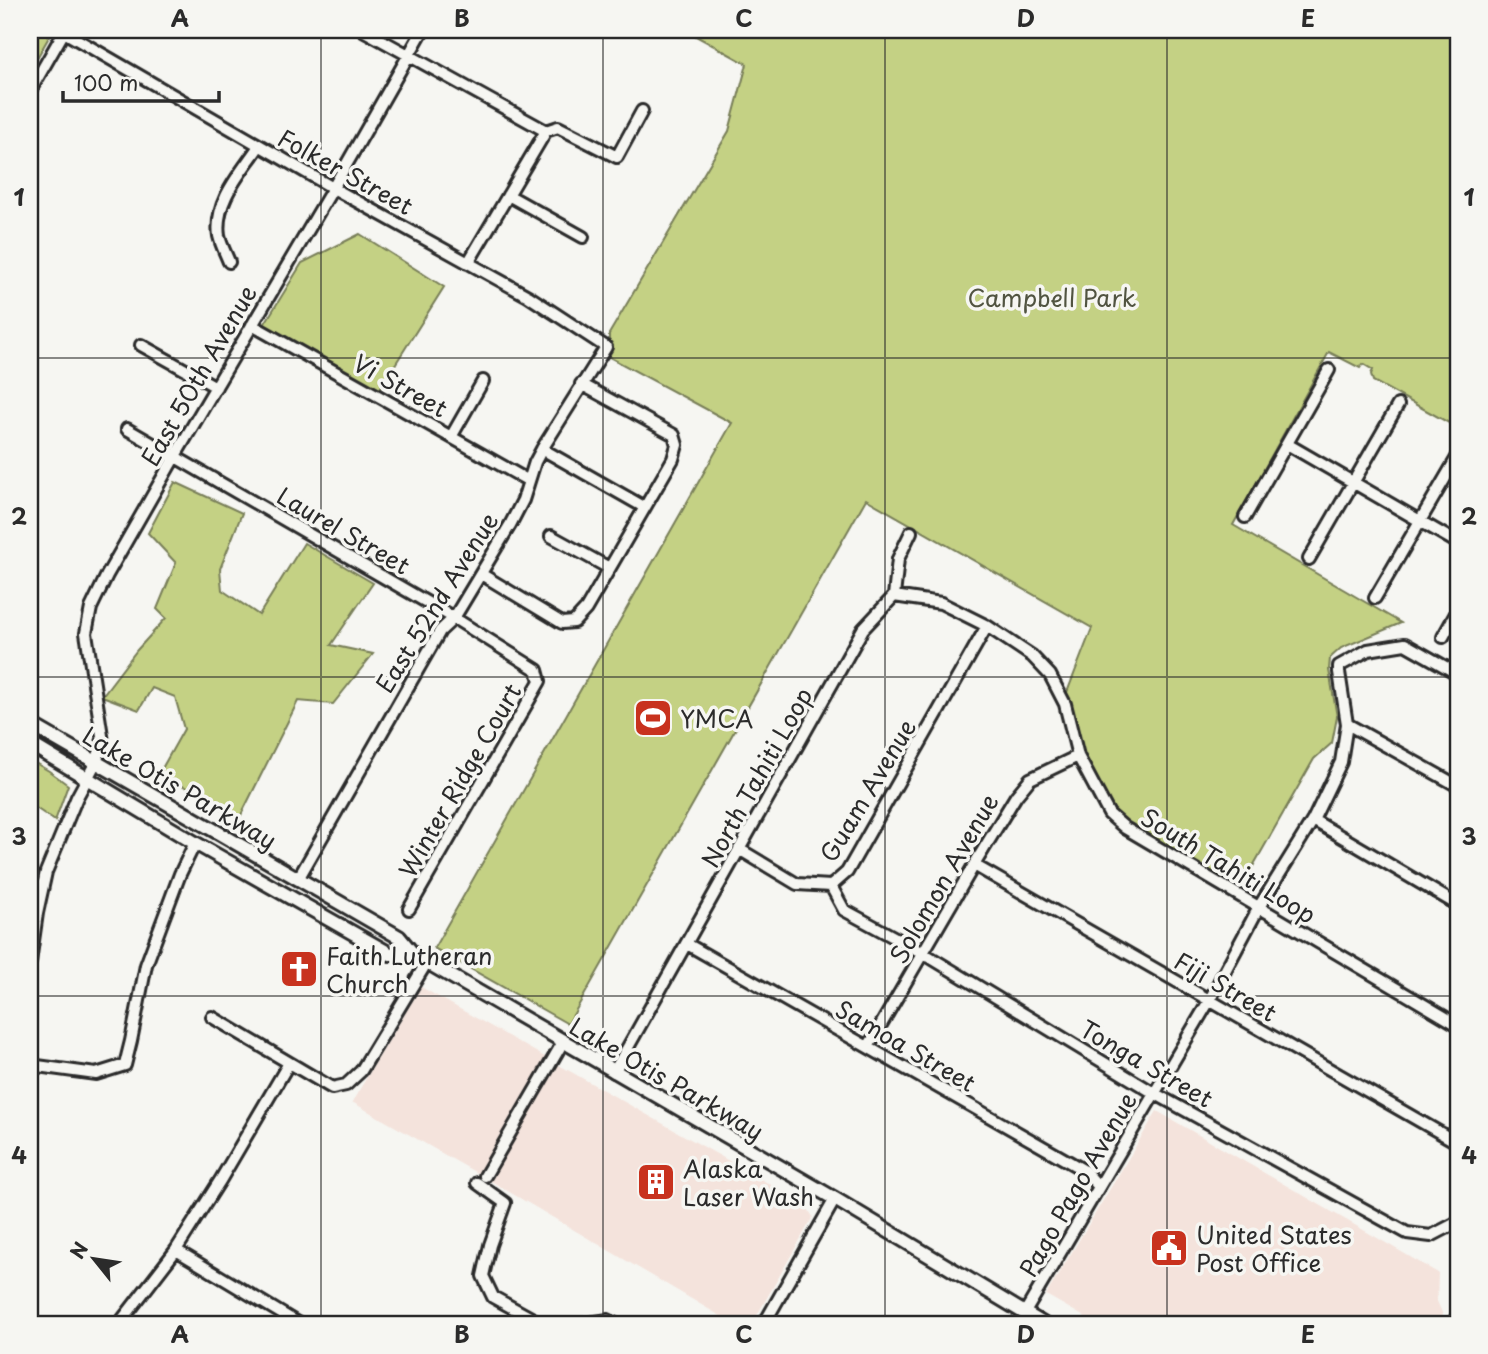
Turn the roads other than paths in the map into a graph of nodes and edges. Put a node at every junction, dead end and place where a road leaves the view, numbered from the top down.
1 (363, 30) edge
2 (423, 30) edge
3 (64, 31) edge
4 (409, 54) junction
5 (30, 91) edge
6 (642, 111) dead end
7 (546, 131) junction
8 (259, 146) junction
9 (333, 188) junction
10 (508, 195) junction
11 (583, 237) dead end
12 (229, 262) dead end
13 (468, 263) junction
14 (252, 325) junction
15 (141, 345) dead end
16 (606, 347) joint
17 (1329, 370) dead end
18 (483, 381) dead end
19 (581, 384) junction
20 (216, 387) junction
21 (1398, 405) dead end
22 (127, 429) dead end
23 (451, 437) junction
24 (1287, 444) junction
25 (542, 449) junction
26 (174, 456) junction
27 (1458, 456) edge
28 (529, 481) junction
29 (1353, 482) junction
30 (644, 507) junction
31 (1245, 517) dead end
32 (1420, 521) junction
33 (911, 533) dead end
34 (551, 536) dead end
35 (1458, 543) edge
36 (1309, 559) dead end
37 (609, 568) junction
38 (481, 574) junction
39 (894, 596) junction
40 (1375, 598) dead end
41 (1458, 610) edge
42 (454, 618) junction
43 (987, 626) junction
44 (1443, 637) dead end
45 (537, 670) joint
46 (1458, 674) edge
47 (30, 724) edge
48 (1348, 724) junction
49 (30, 744) edge
50 (1078, 756) junction
51 (96, 762) junction
52 (88, 778) junction
53 (1458, 786) edge
54 (1313, 820) junction
55 (195, 843) junction
56 (739, 849) junction
57 (974, 865) junction
58 (298, 879) junction
59 (831, 886) junction
60 (1458, 905) edge
61 (1259, 907) junction
62 (409, 909) dead end
63 (687, 944) junction
64 (923, 953) junction
65 (413, 954) junction
66 (30, 962) edge
67 (427, 962) junction
68 (1209, 1001) junction
69 (212, 1017) dead end
70 (1458, 1025) edge
71 (563, 1042) junction
72 (868, 1047) junction
73 (289, 1063) junction
74 (30, 1065) edge
75 (614, 1072) junction
76 (1154, 1093) junction
77 (1458, 1143) edge
78 (1100, 1187) junction
79 (835, 1199) junction
80 (1458, 1222) edge
81 (177, 1250) junction
82 (1024, 1314) junction
83 (1458, 1317) edge
84 (119, 1324) edge
85 (299, 1324) edge
86 (542, 1324) edge
87 (583, 1324) edge
88 (615, 1324) edge
89 (764, 1324) edge
90 (1043, 1324) edge
91 (1454, 1324) edge

1 - 4 street
2 - 4 street, East 50th Avenue
3 - 5 street
3 - 8 street, Folker Street
4 - 7 street
4 - 9 street, East 50th Avenue
6 - 7 street
7 - 10 street
8 - 9 street, Folker Street
8 - 12 street
9 - 13 street, Folker Street
9 - 14 street, East 50th Avenue
10 - 11 street
10 - 13 street
13 - 16 street, Folker Street
14 - 20 street, East 50th Avenue
14 - 23 street, Vi Street
15 - 20 street
16 - 19 street, East 52nd Avenue
17 - 24 street
18 - 23 street
19 - 25 street, East 52nd Avenue
19 - 30 street
20 - 26 street, East 50th Avenue
21 - 29 street
22 - 26 street, Laurel Street
23 - 28 street, Vi Street
24 - 29 street
24 - 31 street
25 - 28 street, East 52nd Avenue
25 - 30 street
26 - 42 street, Laurel Street
26 - 51 street, East 50th Avenue
27 - 32 street
28 - 38 street, East 52nd Avenue
29 - 32 street
29 - 36 street
30 - 37 street
32 - 35 street
32 - 40 street
33 - 39 street
34 - 37 street
37 - 38 street
38 - 42 street, East 52nd Avenue
39 - 43 street
39 - 56 street, North Tahiti Loop
41 - 44 street
42 - 45 street, Laurel Street
42 - 58 street, East 52nd Avenue
43 - 50 street, South Tahiti Loop
43 - 59 street, Guam Avenue
45 - 62 street, Winter Ridge Court
46 - 48 street
47 - 51 main road, Lake Otis Parkway
48 - 53 street
48 - 54 street, Pago Pago Avenue
49 - 52 main road, Lake Otis Parkway
50 - 57 street, Solomon Avenue
50 - 61 street, South Tahiti Loop
51 - 52 street, East 50th Avenue
51 - 58 main road, Lake Otis Parkway
52 - 55 main road, Lake Otis Parkway
52 - 66 street, East 50th Avenue
54 - 60 street
54 - 61 street, Pago Pago Avenue
55 - 65 main road, Lake Otis Parkway
55 - 74 street
56 - 59 street, Guam Avenue
56 - 63 street, North Tahiti Loop
57 - 64 street, Solomon Avenue
57 - 68 street, Fiji Street
58 - 65 main road, Lake Otis Parkway
59 - 64 street, Tonga Street
61 - 68 street, Pago Pago Avenue
61 - 70 street, South Tahiti Loop
63 - 72 street, Samoa Street
63 - 75 street, North Tahiti Loop
64 - 72 street, Solomon Avenue
64 - 76 street, Tonga Street
65 - 67 main road, Lake Otis Parkway
67 - 71 main road, Lake Otis Parkway
67 - 73 street
68 - 76 street, Pago Pago Avenue
68 - 77 street, Fiji Street
69 - 73 street
71 - 75 main road, Lake Otis Parkway
71 - 86 street
72 - 78 street, Samoa Street
73 - 81 street
75 - 79 main road, Lake Otis Parkway
76 - 78 street, Pago Pago Avenue
76 - 80 street, Tonga Street
78 - 82 street, Pago Pago Avenue
79 - 82 main road, Lake Otis Parkway
79 - 89 street
81 - 84 street
81 - 85 street
82 - 90 main road, Lake Otis Parkway
83 - 91 main road
87 - 88 street

